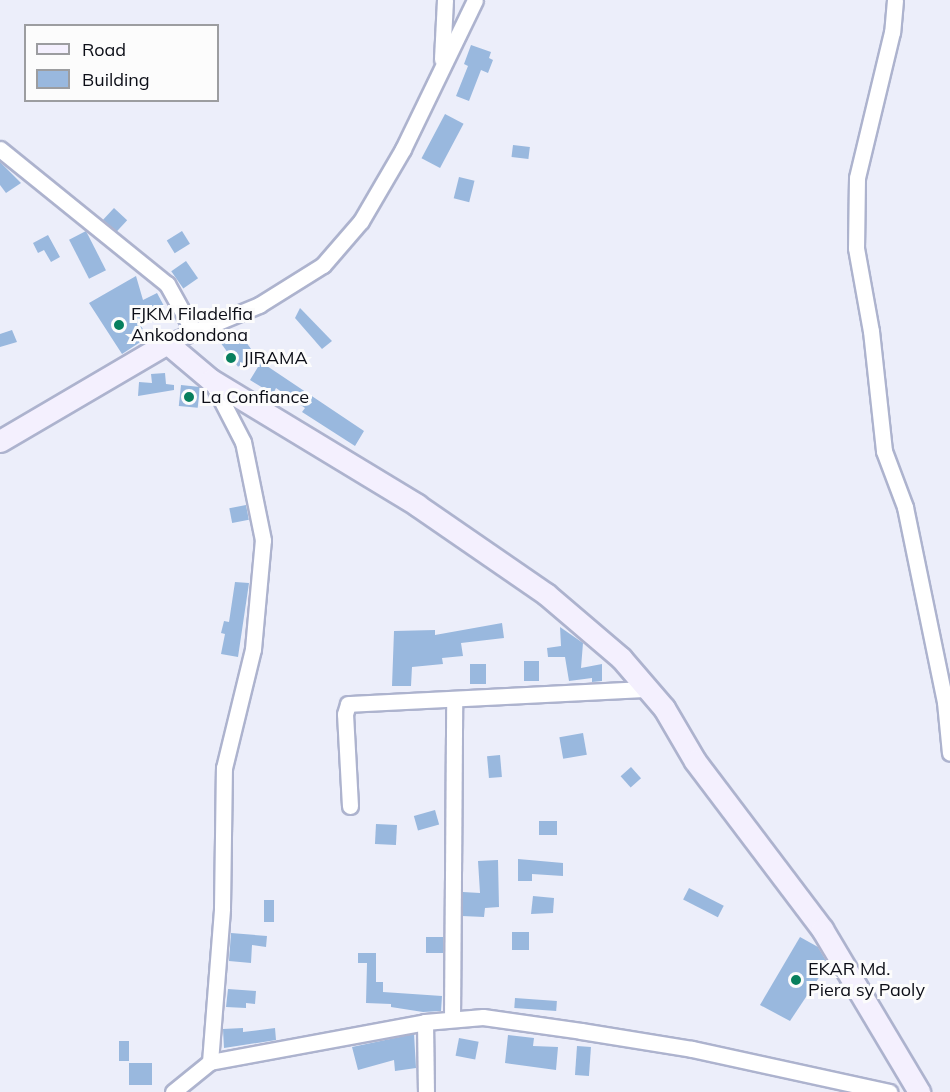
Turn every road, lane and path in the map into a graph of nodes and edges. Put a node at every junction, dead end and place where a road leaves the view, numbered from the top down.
1 (445, 0) edge
2 (476, 0) edge
3 (894, 0) edge
4 (442, 65) junction
5 (0, 149) edge
6 (193, 331) junction
7 (167, 343) junction
8 (211, 380) junction
9 (0, 441) edge
10 (647, 688) junction
11 (454, 701) junction
12 (950, 753) edge
13 (350, 806) dead end
14 (452, 1019) junction
15 (425, 1022) junction
16 (210, 1062) junction
17 (173, 1092) edge
18 (426, 1092) edge
19 (889, 1092) edge
20 (919, 1092) edge

1 - 4 street
2 - 4 street
3 - 12 street
4 - 6 street
5 - 6 street
6 - 7 street
7 - 8 street
7 - 9 street
8 - 10 street
8 - 16 street
10 - 11 street
10 - 20 street
11 - 13 street
11 - 14 street
14 - 15 street
14 - 19 street
15 - 16 street
15 - 18 street
16 - 17 street

